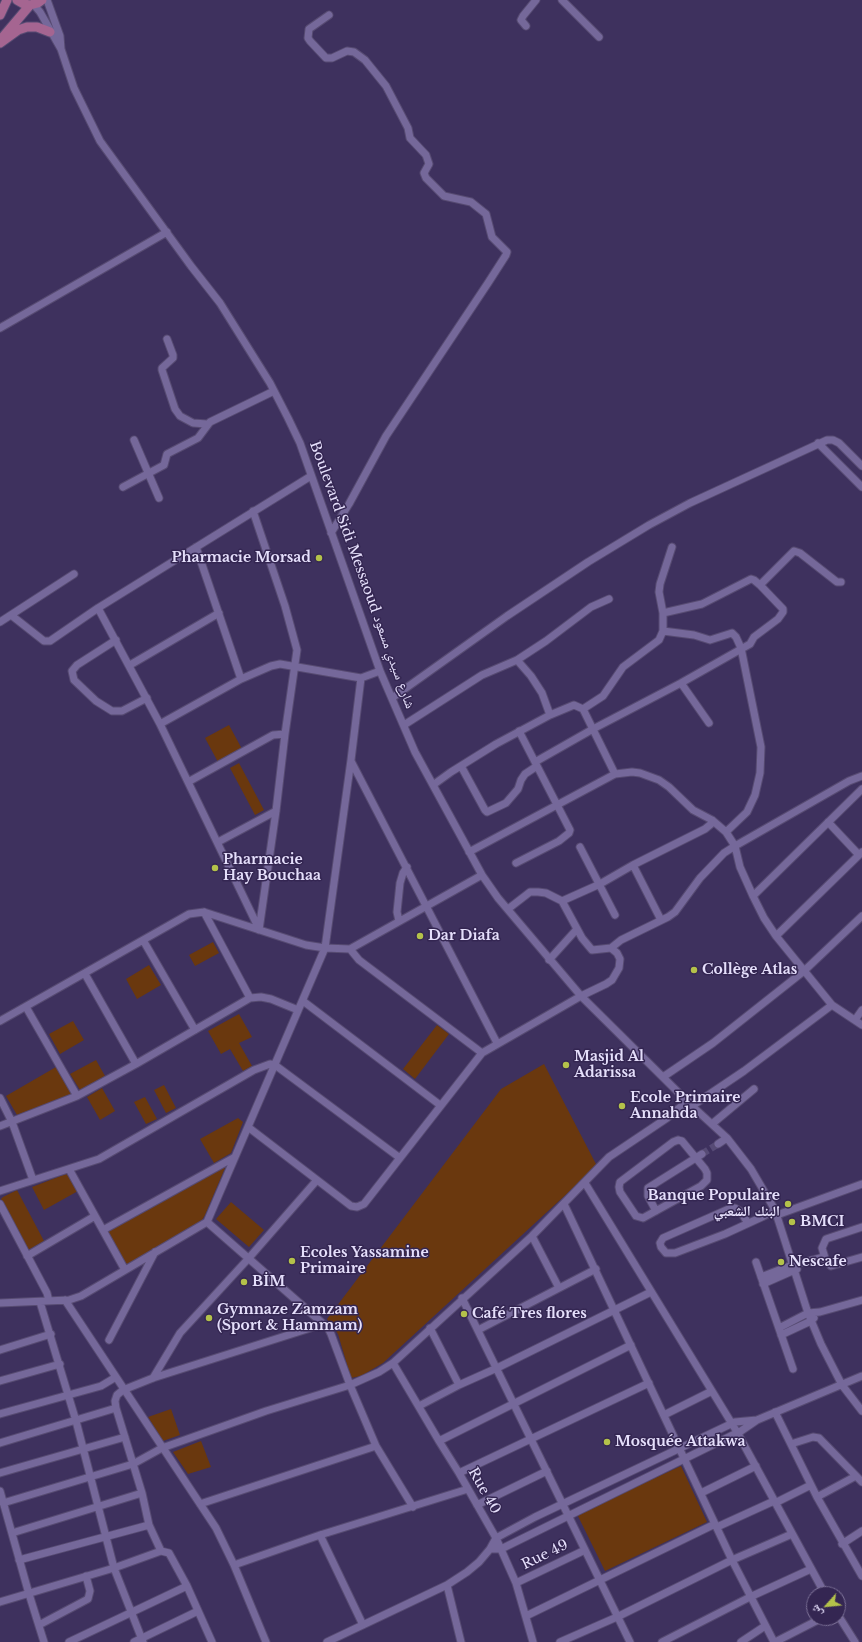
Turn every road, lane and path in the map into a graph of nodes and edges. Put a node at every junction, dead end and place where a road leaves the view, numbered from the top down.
1 (7, 0) edge
2 (17, 0) edge
3 (42, 0) edge
4 (47, 0) edge
5 (536, 0) edge
6 (562, 0) edge
7 (32, 5) junction
8 (0, 15) edge
9 (329, 15) dead end
10 (526, 26) dead end
11 (50, 32) junction
12 (598, 37) dead end
13 (0, 40) edge
14 (0, 43) edge
15 (60, 49) junction
16 (167, 232) junction
17 (0, 328) edge
18 (167, 339) dead end
19 (274, 391) junction
20 (207, 424) junction
21 (134, 440) dead end
22 (818, 443) junction
23 (862, 466) edge
24 (149, 473) junction
25 (311, 476) junction
26 (123, 487) dead end
27 (862, 487) edge
28 (159, 498) dead end
29 (253, 510) junction
30 (330, 533) junction
31 (196, 547) junction
32 (672, 547) dead end
33 (74, 574) dead end
34 (841, 582) dead end
35 (760, 585) junction
36 (609, 599) dead end
37 (98, 608) junction
38 (663, 613) junction
39 (219, 614) junction
40 (11, 615) junction
41 (0, 622) edge
42 (663, 631) junction
43 (116, 640) junction
44 (741, 648) junction
45 (517, 660) junction
46 (130, 665) junction
47 (296, 666) junction
48 (380, 671) junction
49 (360, 678) junction
50 (241, 679) junction
51 (681, 683) junction
52 (147, 698) junction
53 (392, 698) junction
54 (583, 709) junction
55 (550, 715) junction
56 (709, 723) dead end
57 (160, 724) junction
58 (404, 725) junction
59 (593, 729) junction
60 (519, 732) junction
61 (285, 734) junction
62 (351, 760) junction
63 (536, 764) junction
64 (461, 766) junction
65 (615, 774) junction
66 (862, 776) edge
67 (188, 782) junction
68 (433, 785) junction
69 (862, 789) edge
70 (557, 804) junction
71 (276, 811) junction
72 (712, 820) junction
73 (828, 822) junction
74 (726, 832) junction
75 (218, 842) junction
76 (580, 846) dead end
77 (735, 846) junction
78 (469, 852) junction
79 (861, 853) edge
80 (516, 863) dead end
81 (633, 865) junction
82 (407, 867) junction
83 (482, 875) junction
84 (600, 884) junction
85 (753, 896) junction
86 (562, 901) junction
87 (427, 906) junction
88 (508, 910) junction
89 (204, 912) junction
90 (615, 915) dead end
91 (862, 916) edge
92 (661, 920) junction
93 (399, 921) junction
94 (577, 929) junction
95 (259, 930) junction
96 (776, 936) junction
97 (143, 940) junction
98 (326, 948) junction
99 (611, 948) junction
100 (350, 949) junction
101 (549, 960) junction
102 (804, 971) junction
103 (85, 974) junction
104 (581, 996) junction
105 (250, 998) junction
106 (303, 1001) junction
107 (832, 1005) junction
108 (26, 1007) junction
109 (298, 1010) junction
110 (862, 1010) edge
111 (855, 1020) junction
112 (0, 1021) edge
113 (862, 1025) edge
114 (195, 1030) junction
115 (497, 1043) junction
116 (482, 1053) junction
117 (136, 1064) junction
118 (275, 1065) junction
119 (663, 1077) junction
120 (754, 1089) dead end
121 (77, 1096) junction
122 (0, 1098) edge
123 (690, 1104) junction
124 (440, 1105) junction
125 (12, 1122) junction
126 (712, 1124) junction
127 (0, 1126) edge
128 (248, 1127) junction
129 (728, 1138) junction
130 (718, 1144) tunnel mouth
131 (699, 1156) junction
132 (236, 1157) junction
133 (400, 1158) junction
134 (69, 1169) junction
135 (33, 1180) junction
136 (317, 1180) junction
137 (585, 1183) junction
138 (862, 1184) edge
139 (0, 1191) edge
140 (0, 1204) edge
141 (564, 1204) junction
142 (656, 1211) junction
143 (776, 1212) junction
144 (96, 1216) junction
145 (207, 1222) junction
146 (748, 1223) junction
147 (862, 1226) edge
148 (103, 1230) junction
149 (532, 1236) junction
150 (156, 1251) junction
151 (27, 1256) junction
152 (824, 1257) junction
153 (862, 1257) edge
154 (248, 1259) junction
155 (756, 1262) dead end
156 (793, 1268) junction
157 (596, 1269) junction
158 (125, 1270) junction
159 (762, 1280) junction
160 (559, 1288) junction
161 (651, 1292) junction
162 (462, 1298) junction
163 (65, 1300) junction
164 (862, 1300) edge
165 (49, 1301) junction
166 (40, 1302) junction
167 (0, 1303) edge
168 (615, 1311) junction
169 (820, 1312) junction
170 (808, 1313) junction
171 (811, 1321) junction
172 (323, 1324) junction
173 (430, 1328) junction
174 (478, 1330) junction
175 (780, 1332) junction
176 (51, 1334) junction
177 (109, 1340) dead end
178 (631, 1345) junction
179 (0, 1350) edge
180 (393, 1363) junction
181 (60, 1364) junction
182 (497, 1368) junction
183 (793, 1369) dead end
184 (862, 1376) edge
185 (116, 1378) junction
186 (153, 1378) junction
187 (0, 1381) edge
188 (649, 1383) junction
189 (350, 1385) junction
190 (459, 1385) junction
191 (842, 1385) junction
192 (123, 1390) junction
193 (712, 1391) junction
194 (68, 1396) junction
195 (514, 1404) junction
196 (419, 1406) junction
197 (116, 1408) junction
198 (862, 1411) edge
199 (775, 1412) junction
200 (0, 1414) edge
201 (664, 1415) junction
202 (757, 1420) junction
203 (76, 1421) junction
204 (732, 1423) junction
205 (737, 1432) junction
206 (125, 1437) junction
207 (530, 1438) junction
208 (439, 1441) junction
209 (0, 1443) edge
210 (791, 1444) junction
211 (376, 1446) junction
212 (162, 1448) junction
213 (680, 1448) junction
214 (83, 1449) junction
215 (684, 1458) junction
216 (133, 1464) junction
217 (756, 1466) junction
218 (547, 1472) junction
219 (0, 1473) edge
220 (459, 1473) junction
221 (856, 1476) junction
222 (90, 1478) junction
223 (862, 1482) edge
224 (811, 1485) junction
225 (468, 1489) junction
226 (0, 1491) edge
227 (142, 1493) junction
228 (701, 1493) junction
229 (817, 1497) junction
230 (775, 1502) junction
231 (3, 1503) junction
232 (562, 1503) junction
233 (200, 1504) junction
234 (477, 1505) junction
235 (99, 1507) junction
236 (414, 1507) junction
237 (568, 1515) junction
238 (3, 1518) edge
239 (149, 1525) junction
240 (716, 1525) junction
241 (862, 1531) edge
242 (12, 1533) junction
243 (792, 1534) junction
244 (320, 1535) junction
245 (106, 1536) junction
246 (496, 1538) junction
247 (842, 1544) junction
248 (501, 1548) junction
249 (490, 1549) junction
250 (585, 1550) junction
251 (161, 1551) junction
252 (19, 1560) junction
253 (732, 1560) junction
254 (234, 1565) junction
255 (114, 1568) junction
256 (811, 1569) junction
257 (86, 1576) junction
258 (862, 1576) edge
259 (600, 1580) junction
260 (516, 1583) junction
261 (447, 1585) junction
262 (187, 1586) junction
263 (821, 1586) edge
264 (29, 1594) junction
265 (750, 1597) junction
266 (0, 1602) edge
267 (131, 1611) junction
268 (198, 1611) junction
269 (526, 1616) junction
270 (617, 1617) junction
271 (39, 1625) junction
272 (363, 1625) junction
273 (765, 1626) junction
274 (806, 1626) edge
275 (845, 1626) edge
276 (142, 1640) edge
277 (210, 1641) edge
278 (44, 1642) edge
279 (69, 1642) edge
280 (134, 1642) edge
281 (266, 1642) edge
282 (327, 1642) edge
283 (461, 1642) edge
284 (533, 1642) edge
285 (560, 1642) edge
286 (630, 1642) edge
287 (662, 1642) edge
288 (741, 1642) edge
289 (775, 1642) edge
290 (855, 1642) edge

1 - 8 main road
2 - 7 main road
3 - 7 main road
4 - 15 street
5 - 10 street
6 - 12 street
7 - 11 street
7 - 13 main road
9 - 30 street
11 - 14 main road
11 - 15 street
15 - 16 street, Boulevard Sidi Messaoud شارع سيدي مسعود
16 - 17 street
16 - 19 street, Boulevard Sidi Messaoud شارع سيدي مسعود
18 - 20 street
19 - 20 street
19 - 25 street, Boulevard Sidi Messaoud شارع سيدي مسعود
20 - 24 street
21 - 24 street
22 - 23 street
22 - 27 street
22 - 53 street
24 - 26 street
24 - 28 street
25 - 29 street
25 - 30 street, Boulevard Sidi Messaoud شارع سيدي مسعود
29 - 31 street
29 - 47 street
30 - 48 street, Boulevard Sidi Messaoud شارع سيدي مسعود
31 - 37 street
31 - 39 street
32 - 38 street
33 - 40 street
34 - 35 street
35 - 38 street
35 - 44 street
36 - 45 street
37 - 40 street
37 - 43 street
38 - 42 street
39 - 46 street
39 - 50 street
40 - 41 street
42 - 44 street
42 - 54 street
43 - 46 street
43 - 52 street
44 - 51 street
44 - 74 street
45 - 55 street
45 - 58 street
46 - 52 street
47 - 49 street
47 - 50 street
47 - 61 street
48 - 49 street
48 - 53 street, Boulevard Sidi Messaoud شارع سيدي مسعود
49 - 62 street
50 - 57 street
51 - 56 street
51 - 59 street
52 - 57 street
53 - 58 street, Boulevard Sidi Messaoud شارع سيدي مسعود
54 - 55 street
54 - 59 street
55 - 60 street
57 - 67 street
58 - 68 street, Boulevard Sidi Messaoud شارع سيدي مسعود
59 - 63 street
59 - 65 street
60 - 63 street
60 - 64 street
61 - 67 street
61 - 71 street
62 - 82 street
62 - 98 street
63 - 64 street
63 - 70 street
64 - 68 street
65 - 70 street
65 - 72 street
66 - 77 street
67 - 75 street
68 - 78 street, Boulevard Sidi Messaoud شارع سيدي مسعود
69 - 73 street
70 - 78 street
70 - 80 street
71 - 75 street
71 - 95 street
72 - 74 street
72 - 81 street
73 - 79 street
73 - 85 street
74 - 77 street
75 - 95 street
76 - 84 street
77 - 85 street
77 - 92 street
78 - 83 street, Boulevard Sidi Messaoud شارع سيدي مسعود
79 - 96 street
81 - 84 street
81 - 92 street
82 - 87 street
82 - 93 street
83 - 87 street
83 - 88 street, Boulevard Sidi Messaoud شارع سيدي مسعود
84 - 86 street
84 - 90 street
85 - 96 street
86 - 88 street
86 - 94 street
87 - 93 street
87 - 115 street
88 - 101 street, Boulevard Sidi Messaoud شارع سيدي مسعود
89 - 95 street
89 - 97 street
89 - 105 street
91 - 102 street
92 - 99 street
93 - 100 street
94 - 99 street
94 - 101 street
95 - 98 street
96 - 102 street
97 - 103 street
97 - 114 street
98 - 100 street
98 - 106 street
99 - 104 street
100 - 116 street
101 - 104 street, Boulevard Sidi Messaoud شارع سيدي مسعود
102 - 107 street
102 - 119 street
103 - 108 street
103 - 117 street
104 - 115 street
104 - 119 street, Boulevard Sidi Messaoud شارع سيدي مسعود
105 - 109 street
105 - 114 street
106 - 109 street
106 - 124 street
107 - 111 street
107 - 123 street
108 - 112 street
108 - 121 street
109 - 118 street
110 - 111 street
111 - 113 street
114 - 117 street
115 - 116 street
116 - 124 street
117 - 121 street
118 - 128 street
118 - 133 street
118 - 134 street
119 - 123 street, Boulevard Sidi Messaoud شارع سيدي مسعود
120 - 126 street
121 - 125 street
122 - 125 street
123 - 126 street, Boulevard Sidi Messaoud شارع سيدي مسعود
123 - 137 street
124 - 133 street
125 - 127 street
125 - 135 street
126 - 129 street, Boulevard Sidi Messaoud شارع سيدي مسعود
128 - 132 street
128 - 136 street
129 - 130 street
129 - 143 street, Boulevard Sidi Messaoud شارع سيدي مسعود
131 - 142 street
131 - 142 street
131 - 142 street
132 - 145 street
132 - 148 street
133 - 136 street
134 - 135 street
134 - 144 street
135 - 139 street
136 - 154 street
137 - 141 street
137 - 161 street
138 - 143 street
140 - 151 street
141 - 149 street
141 - 157 street
143 - 146 street
143 - 156 street, Boulevard Sidi Messaoud شارع سيدي مسعود
144 - 148 street
144 - 151 street
145 - 150 street
145 - 154 street
146 - 146 street
147 - 152 street
148 - 158 street
149 - 160 street
149 - 162 street
150 - 158 street
150 - 177 street
151 - 165 street
152 - 153 street
152 - 156 street
154 - 172 street
154 - 186 street
155 - 159 street
156 - 159 street
156 - 170 street, Boulevard Sidi Messaoud شارع سيدي مسعود
157 - 160 street
157 - 168 street
158 - 163 street
159 - 175 street
160 - 174 street
161 - 168 street
161 - 193 street
162 - 173 street
162 - 174 street
163 - 165 street
163 - 185 street
164 - 169 street
165 - 166 street
166 - 167 street
166 - 176 street
168 - 178 street
168 - 182 street
169 - 170 street
169 - 171 street
170 - 171 street, Boulevard Sidi Messaoud شارع سيدي مسعود
170 - 175 street
171 - 175 street
171 - 191 street, Boulevard Sidi Messaoud شارع سيدي مسعود
172 - 186 street
172 - 189 street
173 - 180 street
173 - 190 street
174 - 182 street
175 - 183 street
176 - 179 street
176 - 181 street
178 - 188 street
178 - 195 street
180 - 189 street
180 - 196 street, Rue 40
181 - 187 street
181 - 194 street
182 - 190 street
182 - 195 street
184 - 191 street
185 - 192 street
185 - 194 street
186 - 192 street
188 - 201 street
188 - 207 street
189 - 211 street
189 - 212 street
190 - 196 street
191 - 198 street, Boulevard Sidi Messaoud شارع سيدي مسعود
191 - 199 street
192 - 197 street
192 - 212 street
193 - 201 street
193 - 204 street
194 - 200 street
194 - 203 street
195 - 207 street
195 - 208 street
196 - 208 street, Rue 40
197 - 203 street
197 - 206 street
199 - 202 street
199 - 210 street
201 - 213 street
202 - 204 street
202 - 205 street
203 - 209 street
203 - 214 street
204 - 205 street
204 - 213 street
205 - 215 street
205 - 217 street
206 - 214 street
206 - 216 street
207 - 218 street
207 - 220 street
208 - 220 street, Rue 40
210 - 221 street
210 - 224 street
211 - 233 street
211 - 236 street
212 - 216 street
212 - 233 street
213 - 215 street
213 - 232 street
214 - 219 street
214 - 222 street
215 - 228 street
215 - 237 street
216 - 222 street
216 - 227 street
217 - 228 street
217 - 230 street
218 - 232 street
218 - 234 street
220 - 225 street, Rue 40
221 - 223 street
221 - 229 street
222 - 231 street
222 - 235 street
224 - 229 street
224 - 230 street
225 - 234 street, Rue 40
225 - 236 street
226 - 231 street
227 - 235 street
227 - 239 street
228 - 240 street
229 - 247 street
230 - 240 street
230 - 243 street
231 - 238 street
232 - 237 street
232 - 246 street
233 - 254 street
234 - 246 street, Rue 40
235 - 242 street
235 - 245 street
236 - 244 street
237 - 248 street
237 - 250 street
238 - 242 street
239 - 245 street
239 - 251 street
240 - 253 street
240 - 259 street
241 - 247 street
242 - 252 street
243 - 253 street
243 - 256 street
244 - 254 street
244 - 272 street
245 - 252 street
245 - 255 street
246 - 248 street, Rue 40
246 - 249 street
247 - 258 street
248 - 249 street
248 - 260 street, Rue 40
249 - 261 street
250 - 259 street
250 - 260 street, Rue 49
251 - 255 street
251 - 262 street
252 - 264 street
253 - 265 street
253 - 270 street
254 - 281 street
255 - 257 street
255 - 267 street
256 - 263 street
256 - 265 street
257 - 264 street
257 - 271 street
259 - 269 street
259 - 270 street
260 - 269 street, Rue 40
261 - 272 street
261 - 283 street
262 - 267 street
262 - 268 street
264 - 266 street
264 - 271 street
265 - 273 street
265 - 287 street
267 - 276 street
267 - 279 street
268 - 276 street
268 - 277 street
269 - 284 street, Rue 40
270 - 285 street
270 - 286 street
271 - 278 street
272 - 282 street
273 - 288 street
273 - 289 street
274 - 289 street
275 - 290 street
276 - 280 street

